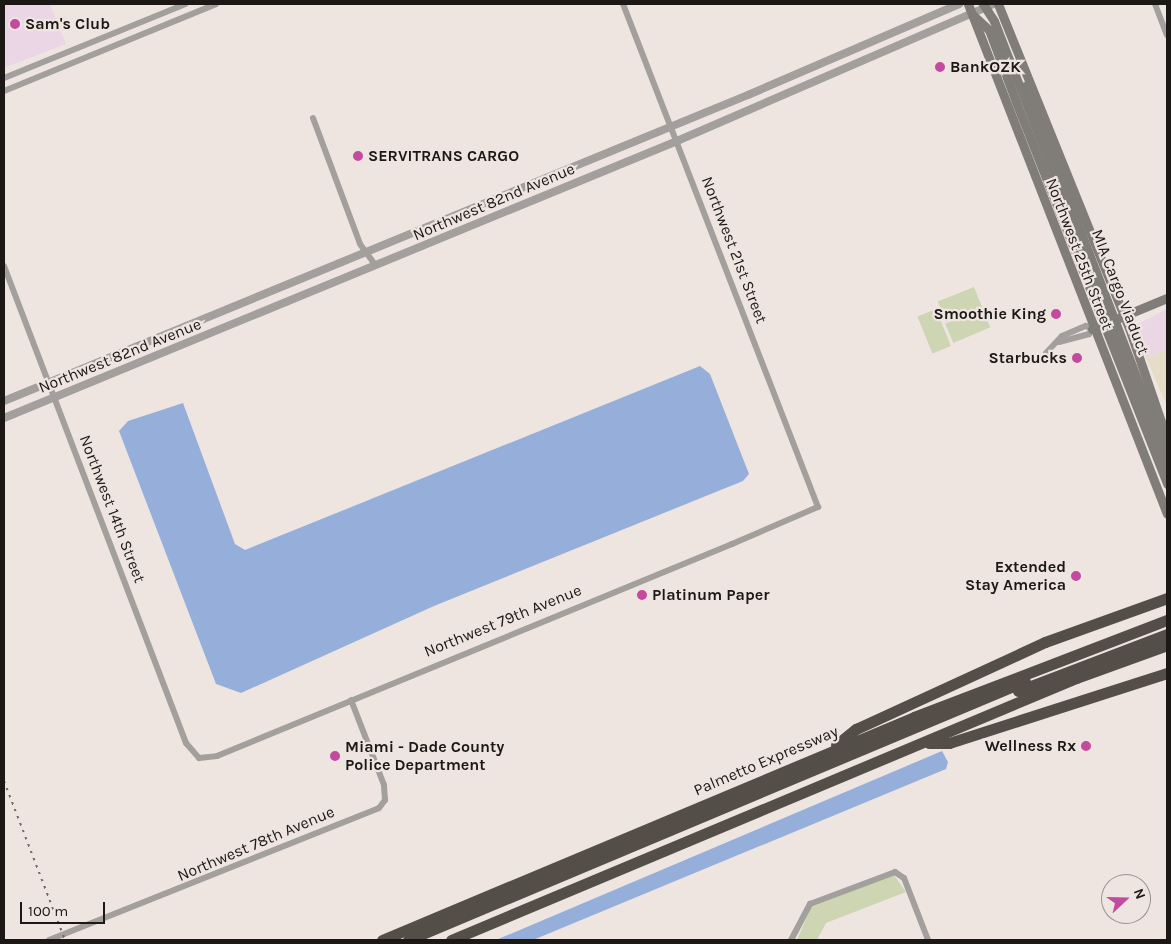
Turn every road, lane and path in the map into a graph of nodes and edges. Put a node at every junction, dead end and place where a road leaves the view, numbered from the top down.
1 (185, 4) edge
2 (216, 4) edge
3 (623, 4) edge
4 (959, 4) edge
5 (968, 4) edge
6 (998, 4) edge
7 (1155, 4) edge
8 (987, 5) edge
9 (972, 14) junction
10 (1167, 35) edge
11 (828, 60) junction
12 (13, 74) junction
13 (833, 74) junction
14 (4, 78) edge
15 (17, 85) junction
16 (4, 90) edge
17 (1022, 94) junction
18 (1032, 107) junction
19 (312, 118) dead end
20 (671, 126) junction
21 (677, 141) junction
22 (366, 253) junction
23 (4, 266) edge
24 (376, 266) junction
25 (1167, 298) edge
26 (1123, 316) junction
27 (1108, 322) junction
28 (1092, 328) junction
29 (1046, 353) dead end
30 (48, 383) junction
31 (54, 398) junction
32 (4, 401) edge
33 (4, 418) edge
34 (1167, 439) edge
35 (1167, 456) edge
36 (1167, 465) edge
37 (1167, 484) edge
38 (818, 507) joint
39 (1167, 514) edge
40 (1167, 598) edge
41 (1167, 620) edge
42 (1167, 628) edge
43 (1167, 634) edge
44 (1167, 645) edge
45 (1167, 673) edge
46 (351, 700) junction
47 (922, 744) junction
48 (825, 753) junction
49 (199, 758) joint
50 (49, 940) edge
51 (382, 940) edge
52 (408, 940) edge
53 (424, 940) edge
54 (451, 940) edge
55 (791, 940) edge
56 (928, 940) edge

1 - 12 street
2 - 15 street
3 - 20 street, Northwest 21st Street
4 - 11 street, Northwest 82nd Avenue
5 - 9 main road, Northwest 25th Street
6 - 18 main road
6 - 26 main road, Northwest 25th Street
7 - 10 street
8 - 9 street, Northwest 82nd Avenue
8 - 17 main road
9 - 13 street, Northwest 82nd Avenue
9 - 28 main road, Northwest 25th Street
9 - 37 main road, MIA Cargo Viaduct, bridge
11 - 13 street
11 - 20 street, Northwest 82nd Avenue
12 - 14 street
12 - 15 street
13 - 21 street, Northwest 82nd Avenue
15 - 16 street
17 - 18 main road
17 - 27 main road
18 - 35 main road, MIA Cargo Viaduct, bridge
19 - 22 street
20 - 21 street, Northwest 21st Street
20 - 22 street, Northwest 82nd Avenue
21 - 24 street, Northwest 82nd Avenue
21 - 38 street, Northwest 21st Street
22 - 24 street
22 - 30 street, Northwest 82nd Avenue
23 - 30 street, Northwest 14th Street
24 - 31 street, Northwest 82nd Avenue
25 - 26 main road
26 - 27 main road
26 - 34 main road, Northwest 25th Street
27 - 28 main road
27 - 36 main road
28 - 29 street
28 - 39 main road, Northwest 25th Street
30 - 31 street, Northwest 14th Street
30 - 32 street, Northwest 82nd Avenue
31 - 33 street, Northwest 82nd Avenue
31 - 49 street, Northwest 14th Street
38 - 46 street, Northwest 79th Avenue
40 - 48 highway
41 - 48 highway, Palmetto Expressway
42 - 52 highway
43 - 53 highway
44 - 47 highway
45 - 47 highway
46 - 49 street, Northwest 79th Avenue
46 - 50 street, Northwest 78th Avenue
47 - 54 highway
48 - 51 highway, Palmetto Expressway
55 - 56 street

